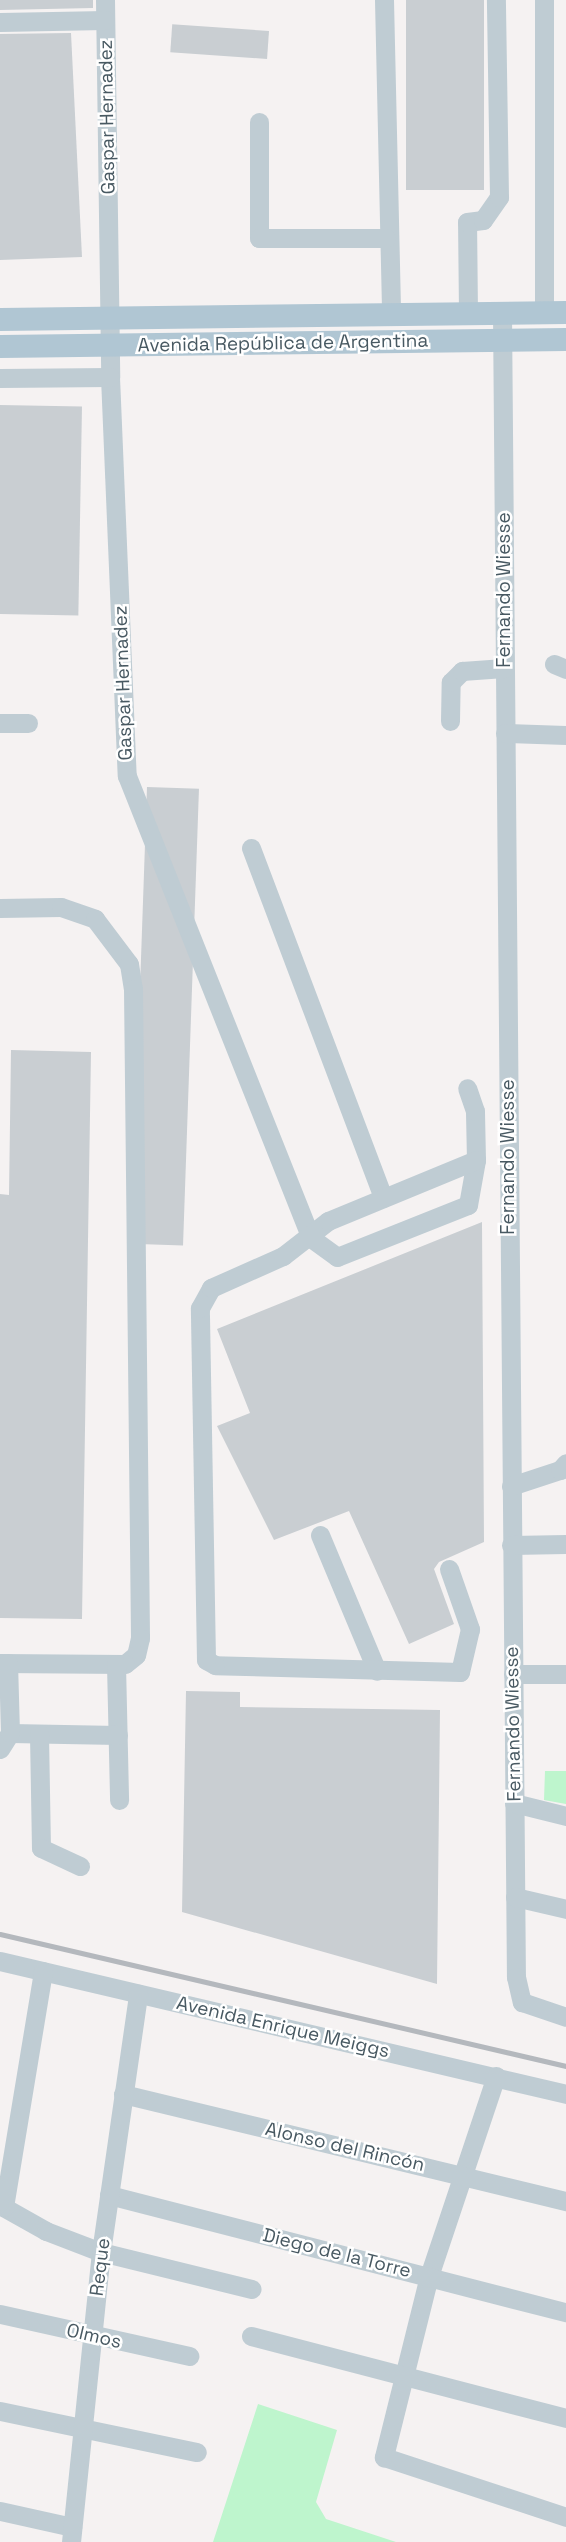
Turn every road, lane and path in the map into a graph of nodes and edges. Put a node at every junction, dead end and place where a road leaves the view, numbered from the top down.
1 (105, 0) edge
2 (384, 0) edge
3 (496, 0) edge
4 (544, 0) edge
5 (106, 20) junction
6 (0, 22) edge
7 (259, 122) dead end
8 (387, 238) junction
9 (502, 312) junction
10 (555, 312) edge
11 (468, 313) junction
12 (391, 314) junction
13 (109, 317) junction
14 (0, 318) edge
15 (566, 339) edge
16 (502, 340) junction
17 (0, 346) edge
18 (110, 346) junction
19 (110, 377) junction
20 (0, 378) edge
21 (504, 668) junction
22 (450, 721) dead end
23 (0, 723) edge
24 (28, 723) dead end
25 (505, 733) junction
26 (566, 735) edge
27 (251, 848) dead end
28 (0, 908) edge
29 (467, 1088) dead end
30 (476, 1160) junction
31 (383, 1198) junction
32 (311, 1238) junction
33 (566, 1464) edge
34 (511, 1486) junction
35 (320, 1535) dead end
36 (566, 1544) edge
37 (511, 1545) junction
38 (449, 1569) dead end
39 (4, 1663) edge
40 (116, 1664) junction
41 (377, 1671) junction
42 (513, 1674) junction
43 (566, 1674) edge
44 (39, 1734) junction
45 (118, 1735) junction
46 (5, 1741) edge
47 (119, 1800) dead end
48 (514, 1804) junction
49 (566, 1816) edge
50 (80, 1866) dead end
51 (515, 1897) junction
52 (566, 1909) edge
53 (0, 1961) edge
54 (43, 1972) junction
55 (138, 1994) junction
56 (566, 2017) edge
57 (496, 2076) junction
58 (123, 2094) junction
59 (566, 2094) edge
60 (460, 2175) junction
61 (109, 2195) junction
62 (566, 2201) edge
63 (2, 2206) edge
64 (101, 2252) junction
65 (429, 2276) junction
66 (252, 2289) dead end
67 (566, 2312) edge
68 (0, 2314) edge
69 (92, 2336) junction
70 (251, 2336) dead end
71 (189, 2356) dead end
72 (405, 2374) junction
73 (0, 2411) edge
74 (566, 2418) edge
75 (83, 2430) junction
76 (197, 2452) dead end
77 (0, 2511) edge
78 (566, 2518) edge
79 (72, 2535) edge

1 - 5 street, Gaspar Hernadez
2 - 8 street
3 - 11 street
4 - 10 street
5 - 6 street
5 - 13 street, Gaspar Hernadez
7 - 8 street
8 - 12 street
9 - 10 main road, Avenida República de Argentina
9 - 11 main road, Avenida República de Argentina
9 - 16 street, Fernando Wiesse
11 - 12 main road, Avenida República de Argentina
12 - 13 main road, Avenida República de Argentina
13 - 14 main road, Avenida República de Argentina
13 - 18 street, Gaspar Hernadez
15 - 16 main road, Avenida República de Argentina
16 - 18 main road, Avenida República de Argentina
16 - 21 street, Fernando Wiesse
17 - 18 main road, Avenida República de Argentina
18 - 19 street, Gaspar Hernadez
19 - 20 street
19 - 32 street, Gaspar Hernadez
21 - 22 street
21 - 25 street, Fernando Wiesse
23 - 24 street
25 - 26 street
25 - 34 street, Fernando Wiesse
27 - 31 street
28 - 40 street
29 - 30 street
30 - 31 street
30 - 32 street
31 - 32 street
32 - 41 street
33 - 34 street
34 - 37 street, Fernando Wiesse
35 - 41 street
36 - 37 street
37 - 42 street, Fernando Wiesse
38 - 41 street
39 - 40 street
39 - 46 street
40 - 45 street
42 - 43 street
42 - 48 street, Fernando Wiesse
44 - 45 street
44 - 46 street
44 - 50 street
45 - 47 street
48 - 49 street
48 - 51 street, Fernando Wiesse
51 - 52 street
51 - 56 street, Fernando Wiesse
53 - 54 street, Avenida Enrique Meiggs
54 - 55 street, Avenida Enrique Meiggs
54 - 63 street
55 - 57 street, Avenida Enrique Meiggs
55 - 58 street, Reque
57 - 59 street, Avenida Enrique Meiggs
57 - 60 street
58 - 60 street, Alonso del Rincón
58 - 61 street, Reque
60 - 62 street, Alonso del Rincón
60 - 65 street
61 - 64 street, Reque
61 - 65 street, Diego de la Torre
63 - 64 street
64 - 66 street
64 - 69 street, Reque
65 - 67 street, Diego de la Torre
65 - 72 street
68 - 69 street, Olmos
69 - 71 street, Olmos
69 - 75 street, Reque
70 - 72 street
72 - 74 street
72 - 78 street
73 - 75 street
75 - 76 street
75 - 79 street, Reque
77 - 79 street

